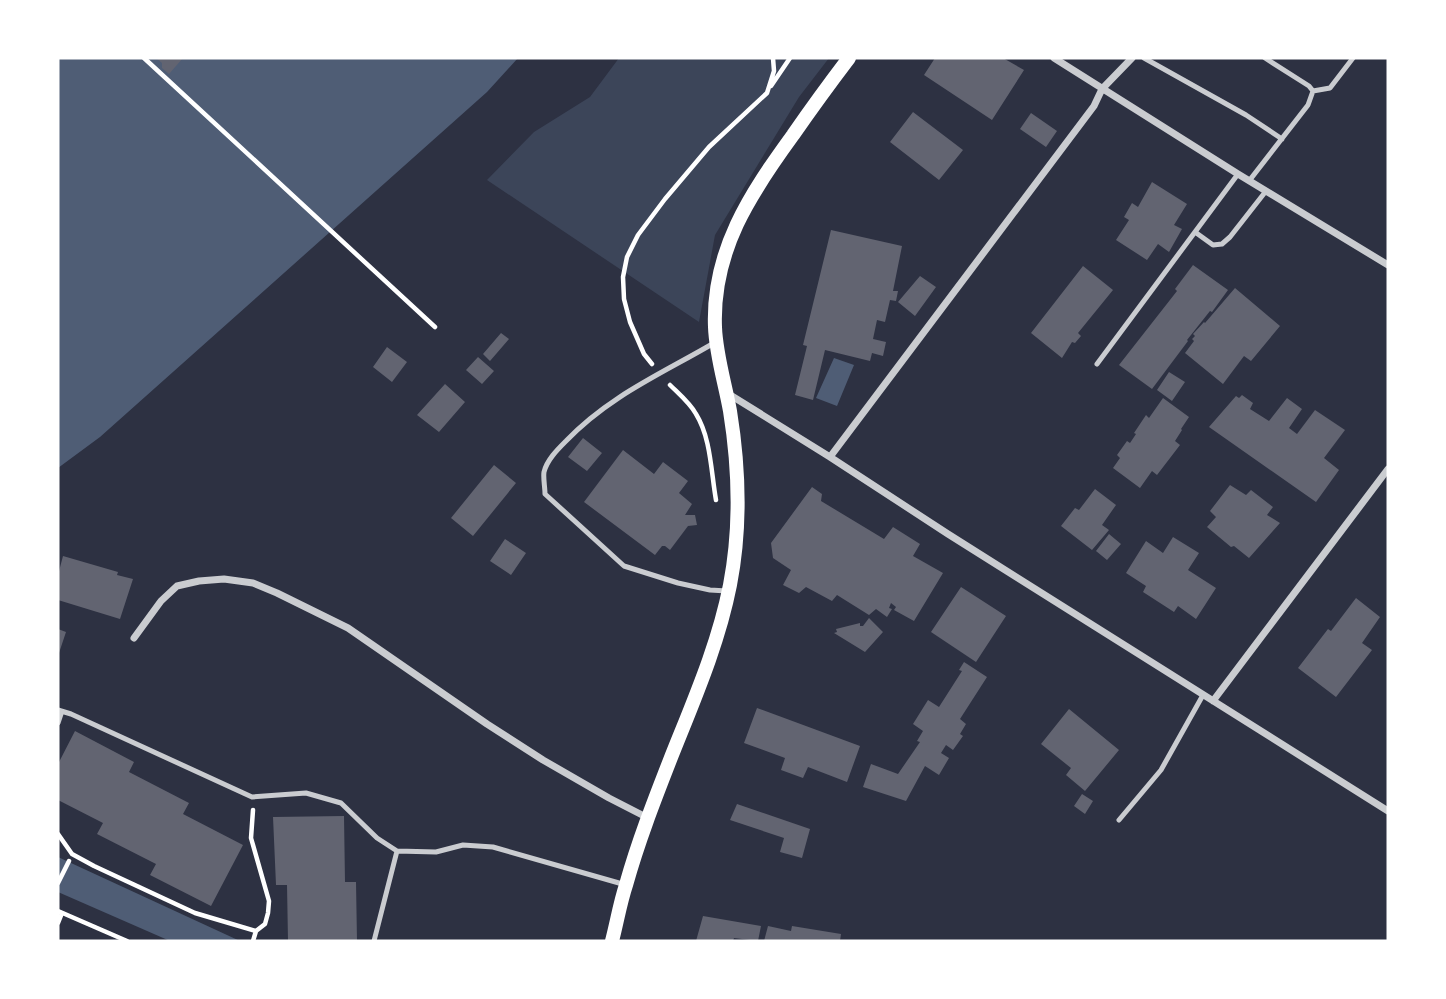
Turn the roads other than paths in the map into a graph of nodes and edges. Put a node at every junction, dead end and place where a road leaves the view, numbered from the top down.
1 (849, 58) edge
2 (1054, 58) edge
3 (1132, 58) edge
4 (1144, 58) edge
5 (1265, 58) edge
6 (1353, 58) edge
7 (1102, 89) junction
8 (1313, 92) junction
9 (1282, 139) junction
10 (1238, 174) junction
11 (1249, 181) junction
12 (1266, 191) junction
13 (1195, 232) junction
14 (1388, 265) edge
15 (717, 342) junction
16 (1097, 364) dead end
17 (726, 393) junction
18 (830, 457) junction
19 (1388, 469) edge
20 (729, 591) junction
21 (134, 638) dead end
22 (1203, 695) junction
23 (1213, 701) junction
24 (60, 711) edge
25 (58, 723) edge
26 (1388, 811) edge
27 (648, 819) junction
28 (1119, 820) dead end
29 (397, 851) junction
30 (626, 885) junction
31 (374, 941) edge
32 (612, 941) edge

1 - 15 main road
2 - 7 street
3 - 7 street
4 - 9 lane
5 - 8 lane
6 - 8 lane
7 - 10 street
7 - 18 street
8 - 9 lane
9 - 11 lane
10 - 11 street
10 - 13 lane
11 - 12 street
12 - 13 lane
12 - 14 street
13 - 16 lane
15 - 17 main road
15 - 20 lane
17 - 18 street
17 - 20 main road
18 - 22 street
19 - 23 street
20 - 27 main road
21 - 27 street
22 - 23 street
22 - 28 lane
23 - 26 street
24 - 25 lane
24 - 29 lane
27 - 30 main road
29 - 30 lane
29 - 31 lane
30 - 32 main road

